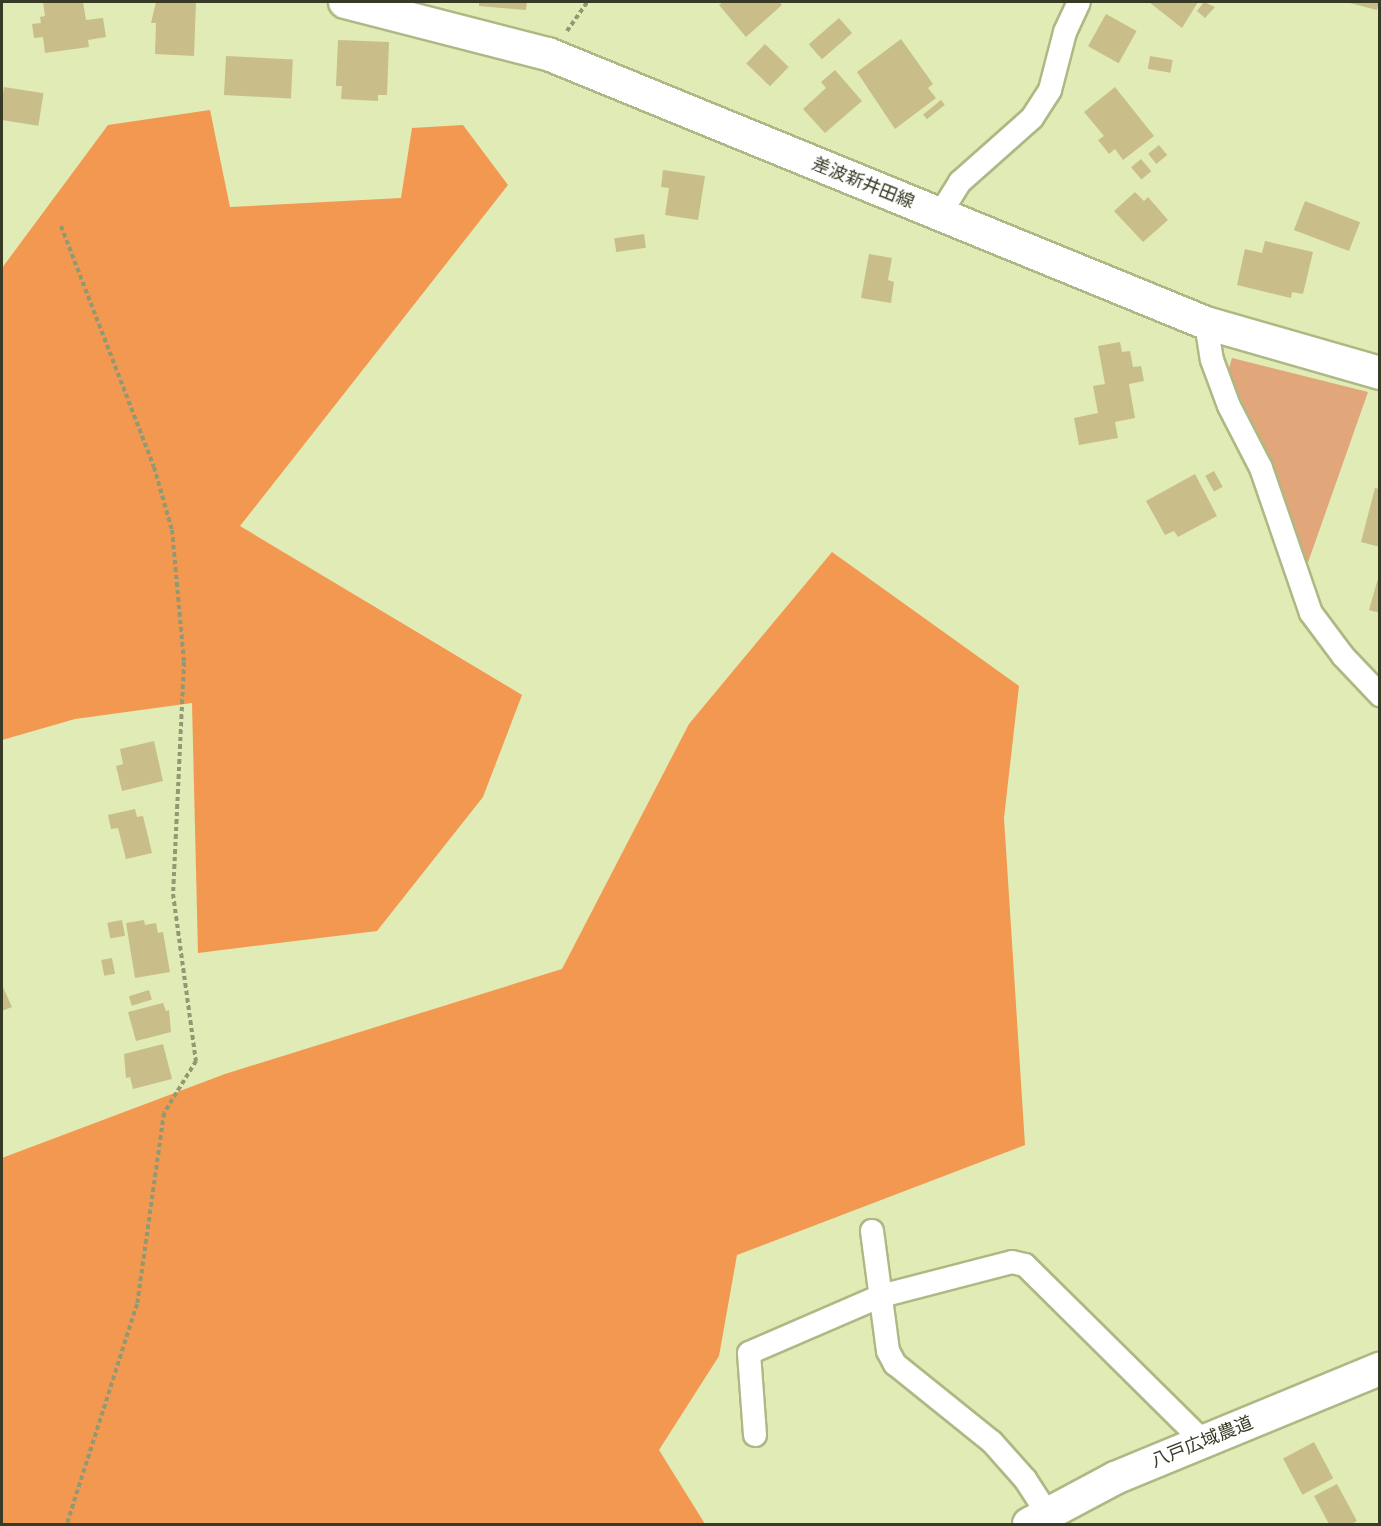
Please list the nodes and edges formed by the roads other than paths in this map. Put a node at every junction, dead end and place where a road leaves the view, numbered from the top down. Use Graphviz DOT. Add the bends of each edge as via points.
graph roads {
  1 [pos="345,2"];
  2 [pos="1079,2"];
  3 [pos="940,214"];
  4 [pos="1206,323"];
  5 [pos="1380,373"];
  6 [pos="1380,695"];
  7 [pos="872,1231"];
  8 [pos="880,1296"];
  9 [pos="1380,1369"];
  10 [pos="755,1435"];
  11 [pos="1203,1441"];
  12 [pos="1038,1519"];
  1 -- 3 [label="main road, 差波新井田線" via="548,54"];
  2 -- 3 [label="street" via="1065,32 1050,90 1032,118 960,182"];
  3 -- 4 [label="main road, 差波新井田線"];
  4 -- 5 [label="main road, 差波新井田線"];
  4 -- 6 [label="street" via="1212,360 1229,405 1261,468 1311,613 1342,656"];
  7 -- 8 [label="street"];
  8 -- 10 [label="street" via="749,1353"];
  8 -- 11 [label="street" via="966,1271 1012,1262 1025,1265"];
  8 -- 12 [label="street" via="888,1351 895,1364 992,1442 1025,1479"];
  9 -- 11 [label="main road, 八戸広域農道"];
  11 -- 12 [label="main road, 八戸広域農道" via="1115,1478"];
}
